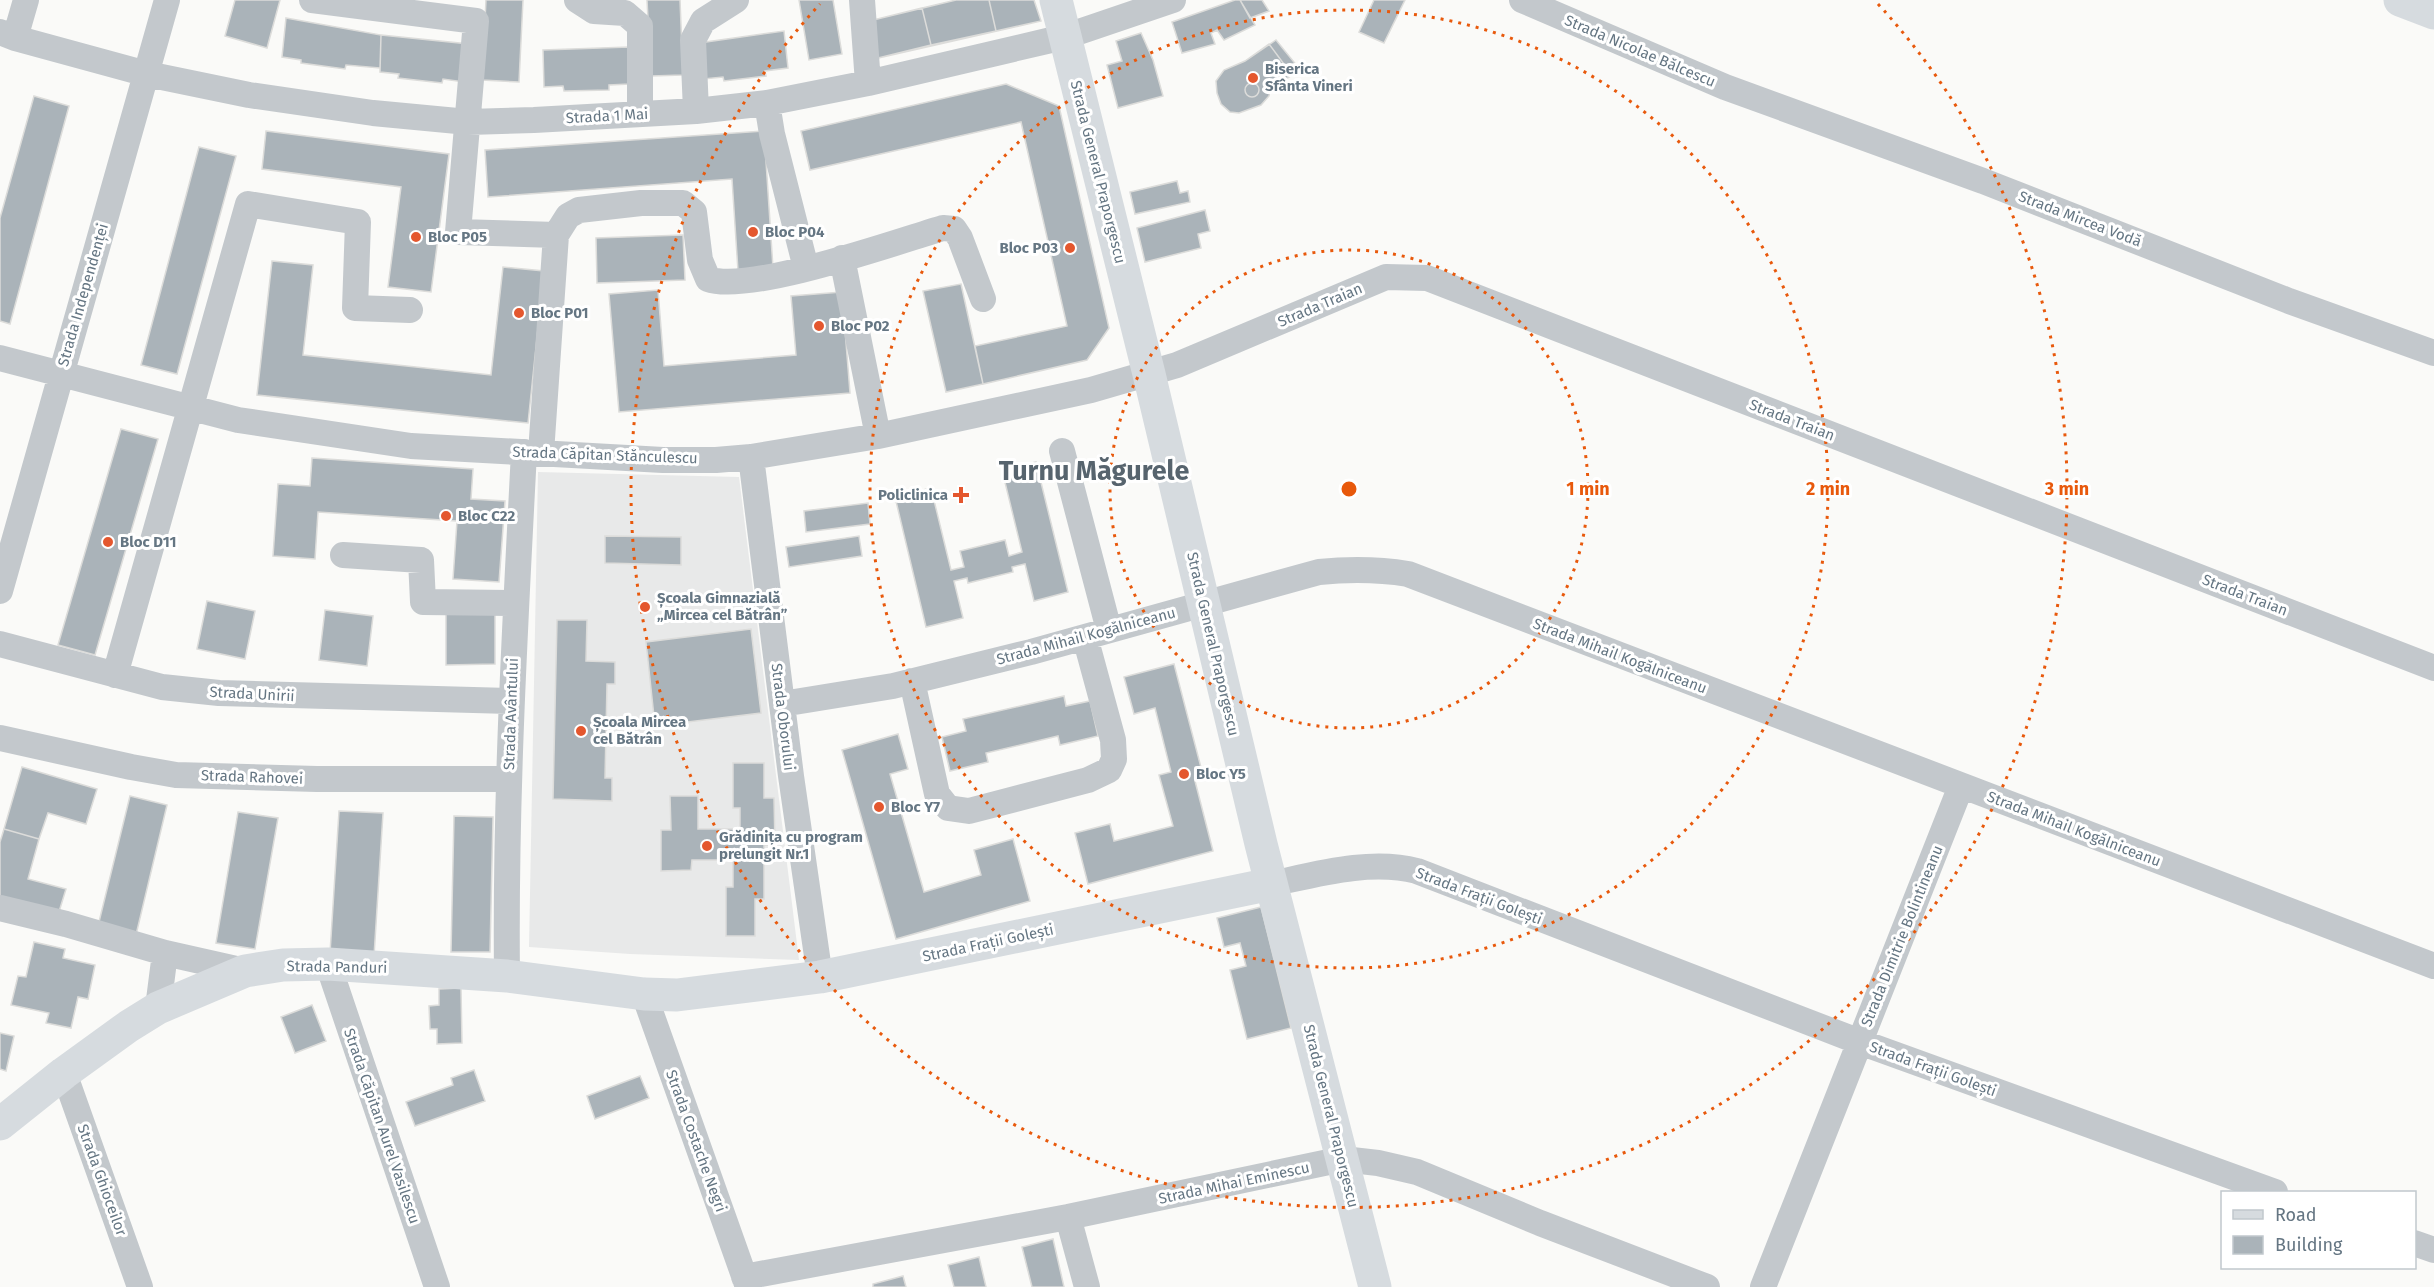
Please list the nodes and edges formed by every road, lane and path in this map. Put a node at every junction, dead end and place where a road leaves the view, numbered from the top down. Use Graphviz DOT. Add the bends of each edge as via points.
graph roads {
  1 [pos="26,0"];
  2 [pos="167,0"];
  3 [pos="312,0"];
  4 [pos="577,0"];
  5 [pos="736,0"];
  6 [pos="862,0"];
  7 [pos="1056,0"];
  8 [pos="1173,0"];
  9 [pos="1522,0"];
  10 [pos="2400,0"];
  11 [pos="2434,13"];
  12 [pos="8,35"];
  13 [pos="1065,37"];
  14 [pos="147,74"];
  15 [pos="868,83"];
  16 [pos="1725,87"];
  17 [pos="767,103"];
  18 [pos="696,111"];
  19 [pos="640,114"];
  20 [pos="468,122"];
  21 [pos="556,235"];
  22 [pos="842,258"];
  23 [pos="806,268"];
  24 [pos="983,299"];
  25 [pos="410,310"];
  26 [pos="2434,353"];
  27 [pos="0,358"];
  28 [pos="60,372"];
  29 [pos="1149,374"];
  30 [pos="192,408"];
  31 [pos="878,436"];
  32 [pos="1062,451"];
  33 [pos="533,453"];
  34 [pos="751,457"];
  35 [pos="343,555"];
  36 [pos="0,591"];
  37 [pos="516,603"];
  38 [pos="1202,604"];
  39 [pos="1097,634"];
  40 [pos="0,645"];
  41 [pos="2434,668"];
  42 [pos="115,675"];
  43 [pos="912,681"];
  44 [pos="510,701"];
  45 [pos="782,704"];
  46 [pos="0,738"];
  47 [pos="508,779"];
  48 [pos="1961,786"];
  49 [pos="1271,884"];
  50 [pos="0,908"];
  51 [pos="165,953"];
  52 [pos="328,964"];
  53 [pos="2434,966"];
  54 [pos="245,971"];
  55 [pos="507,976"];
  56 [pos="820,977"];
  57 [pos="611,989"];
  58 [pos="644,994"];
  59 [pos="158,1008"];
  60 [pos="1860,1042"];
  61 [pos="64,1073"];
  62 [pos="0,1124"];
  63 [pos="1343,1160"];
  64 [pos="2272,1191"];
  65 [pos="1068,1217"];
  66 [pos="2416,1243"];
  67 [pos="2434,1250"];
  68 [pos="746,1282"];
  69 [pos="140,1287"];
  70 [pos="437,1287"];
  71 [pos="1087,1287"];
  72 [pos="1375,1287"];
  73 [pos="1707,1287"];
  74 [pos="1763,1287"];
  1 -- 12 [label="street"];
  2 -- 14 [label="street, Strada Independenței"];
  3 -- 20 [label="street" via="476,21"];
  4 -- 19 [label="street" via="594,11 625,13 640,26"];
  5 -- 18 [label="street" via="704,21 693,40"];
  6 -- 15 [label="street"];
  7 -- 13 [label="main road, Strada General Praporgescu"];
  8 -- 13 [label="street, Strada 1 Mai"];
  9 -- 16 [label="street, Strada Nicolae Bălcescu"];
  10 -- 11 [label="main road"];
  12 -- 14 [label="street, Strada 1 Mai"];
  13 -- 15 [label="street, Strada 1 Mai"];
  13 -- 29 [label="main road, Strada General Praporgescu"];
  14 -- 20 [label="street, Strada 1 Mai" via="249,95"];
  14 -- 28 [label="street, Strada Independenței"];
  15 -- 17 [label="street, Strada 1 Mai"];
  16 -- 26 [label="street, Strada Mircea Vodă"];
  17 -- 18 [label="street, Strada 1 Mai"];
  17 -- 23 [label="street"];
  18 -- 19 [label="street, Strada 1 Mai"];
  19 -- 20 [label="street, Strada 1 Mai"];
  20 -- 21 [label="street" via="458,232"];
  21 -- 23 [label="street" via="568,216 579,210 683,203 694,212 700,260 708,279 719,283 757,280"];
  21 -- 33 [label="street, Strada Avântului"];
  22 -- 23 [label="street"];
  22 -- 24 [label="street" via="943,228 954,229"];
  22 -- 31 [label="street"];
  25 -- 30 [label="street" via="355,308 358,222 248,204"];
  27 -- 28 [label="street, Strada Căpitan Stănculescu"];
  28 -- 30 [label="street, Strada Căpitan Stănculescu"];
  28 -- 36 [label="street, Strada Independenței"];
  29 -- 31 [label="street, Strada Căpitan Stănculescu"];
  29 -- 38 [label="main road, Strada General Praporgescu"];
  29 -- 41 [label="street, Strada Traian" via="1386,277 1427,278"];
  30 -- 33 [label="street, Strada Căpitan Stănculescu" via="237,420 411,446"];
  30 -- 42 [label="street"];
  31 -- 34 [label="street, Strada Căpitan Stănculescu"];
  32 -- 39 [label="street"];
  33 -- 34 [label="street, Strada Căpitan Stănculescu" via="663,460"];
  33 -- 37 [label="street, Strada Avântului"];
  34 -- 45 [label="street, Strada Oborului"];
  35 -- 37 [label="street" via="421,560 423,602"];
  37 -- 44 [label="street, Strada Avântului"];
  38 -- 39 [label="street, Strada Mihail Kogălniceanu"];
  38 -- 48 [label="street, Strada Mihail Kogălniceanu" via="1319,572 1352,568 1408,574"];
  38 -- 49 [label="main road, Strada General Praporgescu"];
  39 -- 43 [label="street, Strada Mihail Kogălniceanu"];
  39 -- 43 [label="street" via="1113,740 1114,759 1109,770 1088,780 969,811 948,808 937,794"];
  40 -- 42 [label="street, Strada Unirii"];
  42 -- 44 [label="street, Strada Unirii" via="162,687 219,693"];
  43 -- 45 [label="street, Strada Mihail Kogălniceanu"];
  44 -- 47 [label="street, Strada Avântului"];
  45 -- 56 [label="street, Strada Oborului"];
  46 -- 47 [label="street, Strada Rahovei" via="176,774"];
  47 -- 55 [label="street, Strada Avântului"];
  48 -- 53 [label="street, Strada Mihail Kogălniceanu"];
  48 -- 60 [label="street, Strada Dimitrie Bolintineanu"];
  49 -- 56 [label="main road, Strada Frații Golești"];
  49 -- 60 [label="street, Strada Frații Golești" via="1381,866 1418,871"];
  49 -- 63 [label="main road, Strada General Praporgescu"];
  50 -- 51 [label="street"];
  51 -- 54 [label="street"];
  51 -- 59 [label="street"];
  52 -- 54 [label="main road, Strada Panduri"];
  52 -- 55 [label="main road, Strada Panduri"];
  52 -- 70 [label="street, Strada Căpitan Aurel Vasilescu"];
  54 -- 59 [label="main road, Strada Panduri"];
  55 -- 57 [label="main road, Strada Panduri"];
  56 -- 58 [label="main road, Strada Frații Golești" via="706,992"];
  57 -- 58 [label="main road, Strada Frații Golești"];
  58 -- 68 [label="street, Strada Costache Negri"];
  59 -- 61 [label="main road, Strada Panduri"];
  60 -- 64 [label="street, Strada Frații Golești"];
  60 -- 74 [label="street, Strada Dimitrie Bolintineanu"];
  61 -- 62 [label="main road, Strada Panduri"];
  61 -- 69 [label="street, Strada Ghioceilor"];
  63 -- 65 [label="street, Strada Mihai Eminescu"];
  63 -- 72 [label="main road, Strada General Praporgescu"];
  63 -- 73 [label="street, Strada Mihai Eminescu" via="1418,1172"];
  65 -- 68 [label="street, Strada Mihai Eminescu"];
  65 -- 71 [label="street"];
  66 -- 67 [label="street"];
}
